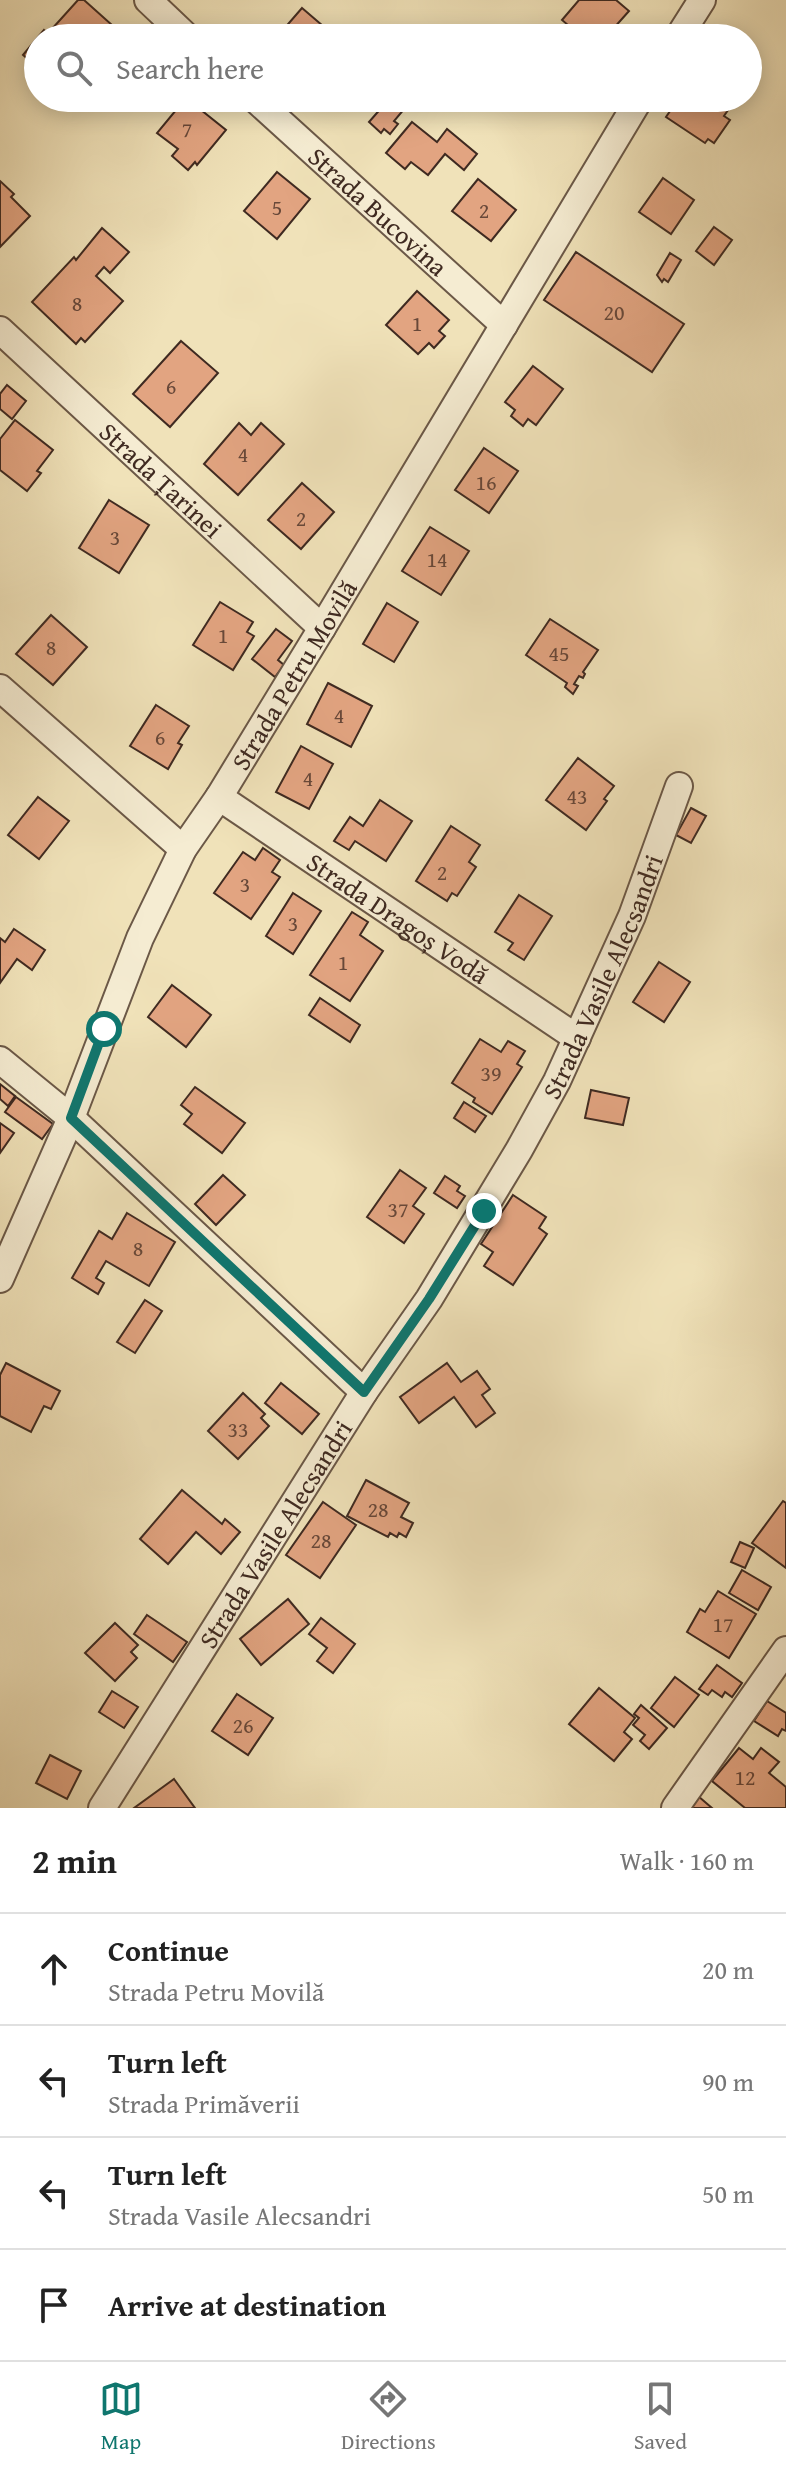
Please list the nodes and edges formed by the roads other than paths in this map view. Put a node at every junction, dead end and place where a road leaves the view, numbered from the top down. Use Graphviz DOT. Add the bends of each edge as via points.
graph roads {
  1 [pos="148,0"];
  2 [pos="692,4"];
  3 [pos="173,24"];
  4 [pos="684,24"];
  5 [pos="269,112"];
  6 [pos="632,112"];
  7 [pos="504,325"];
  8 [pos="0,330"];
  9 [pos="322,628"];
  10 [pos="0,688"];
  11 [pos="679,786"];
  12 [pos="219,797"];
  13 [pos="183,849"];
  14 [pos="577,1038"];
  15 [pos="0,1060"];
  16 [pos="71,1118"];
  17 [pos="0,1279"];
  18 [pos="364,1392"];
  19 [pos="786,1650"];
  20 [pos="102,1808"];
  21 [pos="675,1808"];
  1 -- 3 [label="street"];
  2 -- 4 [label="street"];
  5 -- 7 [label="street, Strada Bucovina"];
  6 -- 7 [label="street, Strada Petru Movilă"];
  7 -- 9 [label="street, Strada Petru Movilă"];
  8 -- 9 [label="street, Strada Țarinei"];
  9 -- 12 [label="street, Strada Petru Movilă"];
  10 -- 13 [label="street"];
  11 -- 14 [label="street, Strada Vasile Alecsandri" via="632,916"];
  12 -- 13 [label="street, Strada Petru Movilă"];
  12 -- 14 [label="street, Strada Dragoș Vodă"];
  13 -- 16 [label="street, Strada Petru Movilă" via="140,938"];
  14 -- 18 [label="street, Strada Vasile Alecsandri" via="484,1211"];
  15 -- 16 [label="street"];
  16 -- 17 [label="street, Strada Petru Movilă"];
  16 -- 18 [label="street"];
  18 -- 20 [label="street, Strada Vasile Alecsandri"];
  19 -- 21 [label="street"];
}
